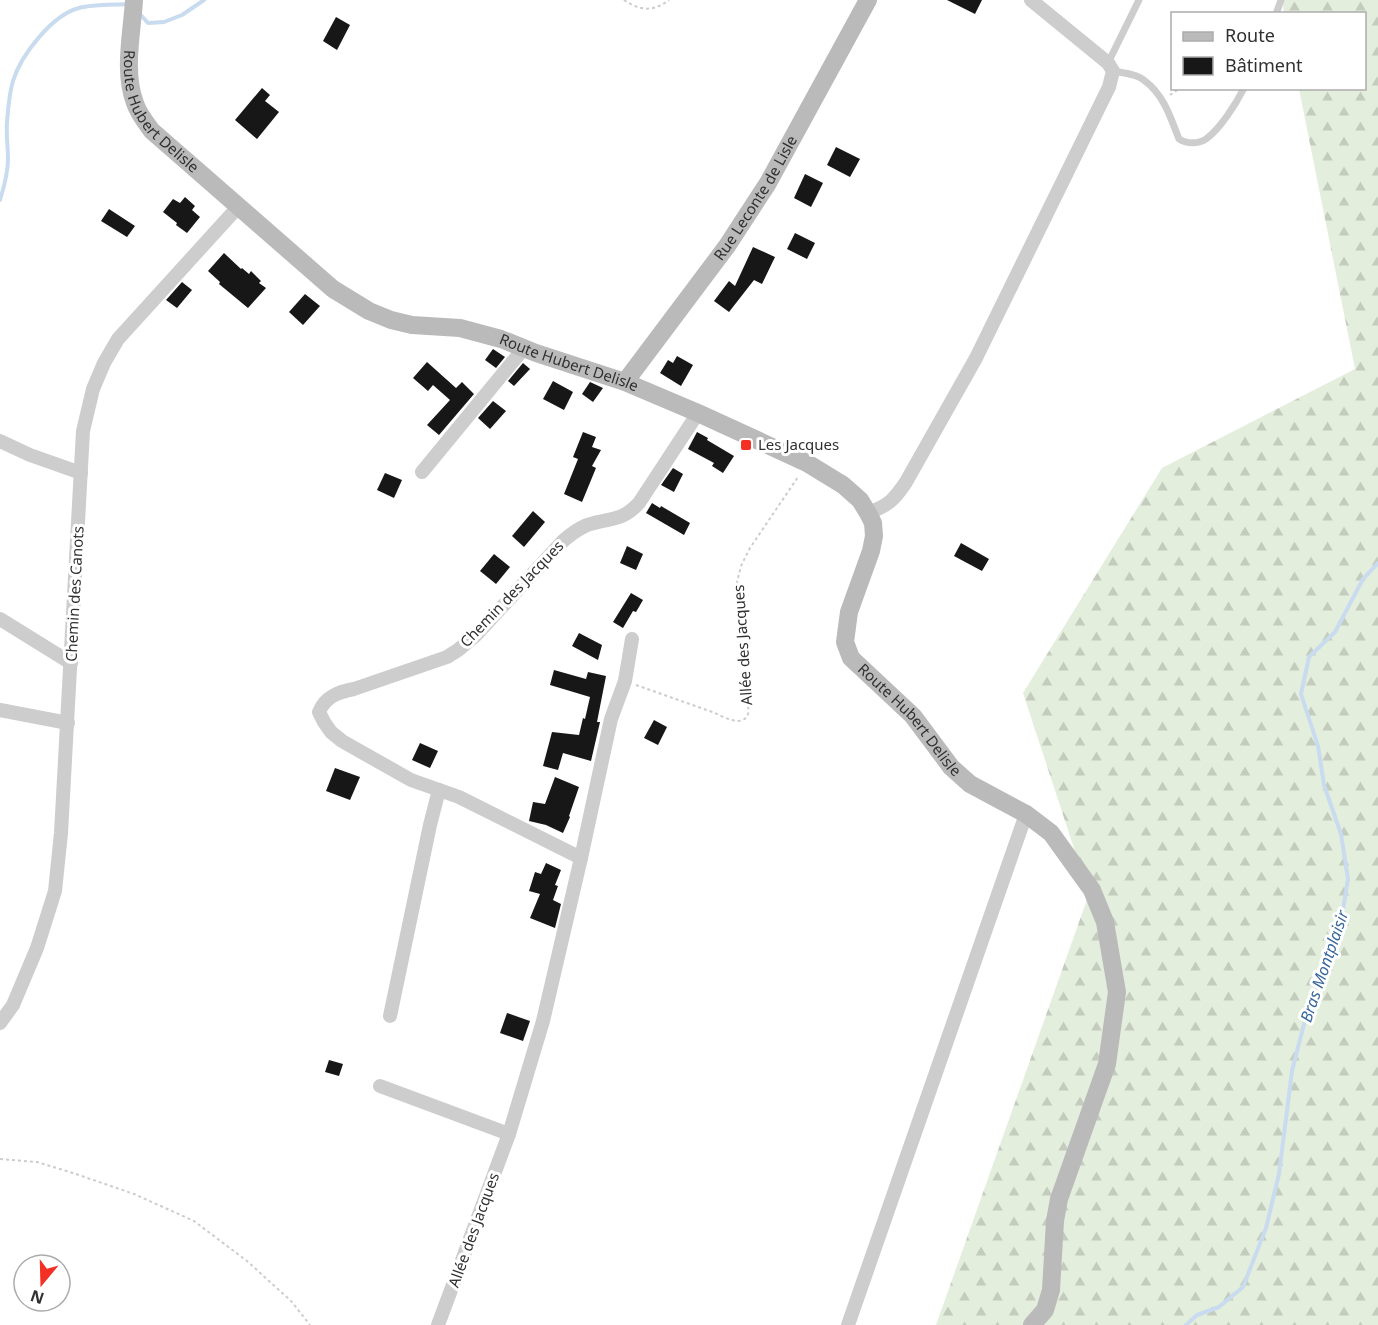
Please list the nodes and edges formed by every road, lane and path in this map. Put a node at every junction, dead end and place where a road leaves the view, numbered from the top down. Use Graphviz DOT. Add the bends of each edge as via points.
graph roads {
  1 [pos="134,0"];
  2 [pos="624,0"];
  3 [pos="669,0"];
  4 [pos="868,0"];
  5 [pos="1031,0"];
  6 [pos="1139,0"];
  7 [pos="1111,67"];
  8 [pos="1243,90"];
  9 [pos="238,207"];
  10 [pos="525,348"];
  11 [pos="625,382"];
  12 [pos="699,413"];
  13 [pos="0,441"];
  14 [pos="807,463"];
  15 [pos="422,472"];
  16 [pos="81,473"];
  17 [pos="868,513"];
  18 [pos="2,620"];
  19 [pos="0,636"];
  20 [pos="632,639"];
  21 [pos="71,663"];
  22 [pos="625,681"];
  23 [pos="0,710"];
  24 [pos="68,723"];
  25 [pos="439,790"];
  26 [pos="1026,814"];
  27 [pos="581,858"];
  28 [pos="390,1016"];
  29 [pos="0,1023"];
  30 [pos="380,1086"];
  31 [pos="509,1134"];
  32 [pos="0,1159"];
  33 [pos="310,1325"];
  34 [pos="438,1325"];
  35 [pos="848,1325"];
  36 [pos="1032,1325"];
  1 -- 9 [label="main road, Route Hubert Delisle" via="129,81 135,105 152,131"];
  2 -- 3 [label="path" via="642,9 662,6"];
  4 -- 11 [label="main road, Rue Leconte de Lisle" via="768,183 727,246"];
  5 -- 7 [label="street"];
  6 -- 7 [label="lane"];
  7 -- 8 [label="lane" via="1145,81 1163,100 1184,143 1204,140"];
  7 -- 17 [label="street" via="1105,97 976,358 896,497 883,508"];
  9 -- 10 [label="main road, Route Hubert Delisle" via="333,289 369,312 412,325 460,328"];
  9 -- 16 [label="street, Chemin des Canots" via="118,339 93,389 83,431"];
  10 -- 11 [label="main road, Route Hubert Delisle"];
  10 -- 15 [label="street"];
  11 -- 12 [label="main road, Route Hubert Delisle"];
  12 -- 14 [label="main road, Route Hubert Delisle"];
  12 -- 25 [label="street, Chemin des Jacques" via="630,513 575,531 466,644 447,657 340,692 322,705 319,712 324,722 342,741 411,780"];
  13 -- 16 [label="street"];
  14 -- 17 [label="main road, Route Hubert Delisle" via="843,485"];
  14 -- 22 [label="path, Allée des Jacques" via="750,548 737,582 748,704 745,718 727,719"];
  16 -- 21 [label="street, Chemin des Canots"];
  17 -- 26 [label="main road, Route Hubert Delisle" via="874,536 849,612 845,642 851,658 913,716 951,767 969,784"];
  18 -- 19 [label="street"];
  18 -- 21 [label="street"];
  20 -- 22 [label="street, Allée des Jacques"];
  21 -- 24 [label="street, Chemin des Canots"];
  22 -- 27 [label="street, Allée des Jacques" via="611,719"];
  23 -- 24 [label="street"];
  24 -- 29 [label="street, Chemin des Canots" via="55,891 33,957 13,1005"];
  25 -- 27 [label="street"];
  25 -- 28 [label="street"];
  26 -- 35 [label="street"];
  26 -- 36 [label="main road, Route Hubert Delisle" via="1051,833 1092,890 1105,922 1117,992 1107,1064 1059,1199 1051,1290 1045,1310"];
  27 -- 31 [label="street, Allée des Jacques" via="543,1021"];
  30 -- 31 [label="street"];
  31 -- 34 [label="street, Allée des Jacques"];
  32 -- 33 [label="path" via="37,1162 73,1173 194,1221 248,1261 291,1301"];
}
